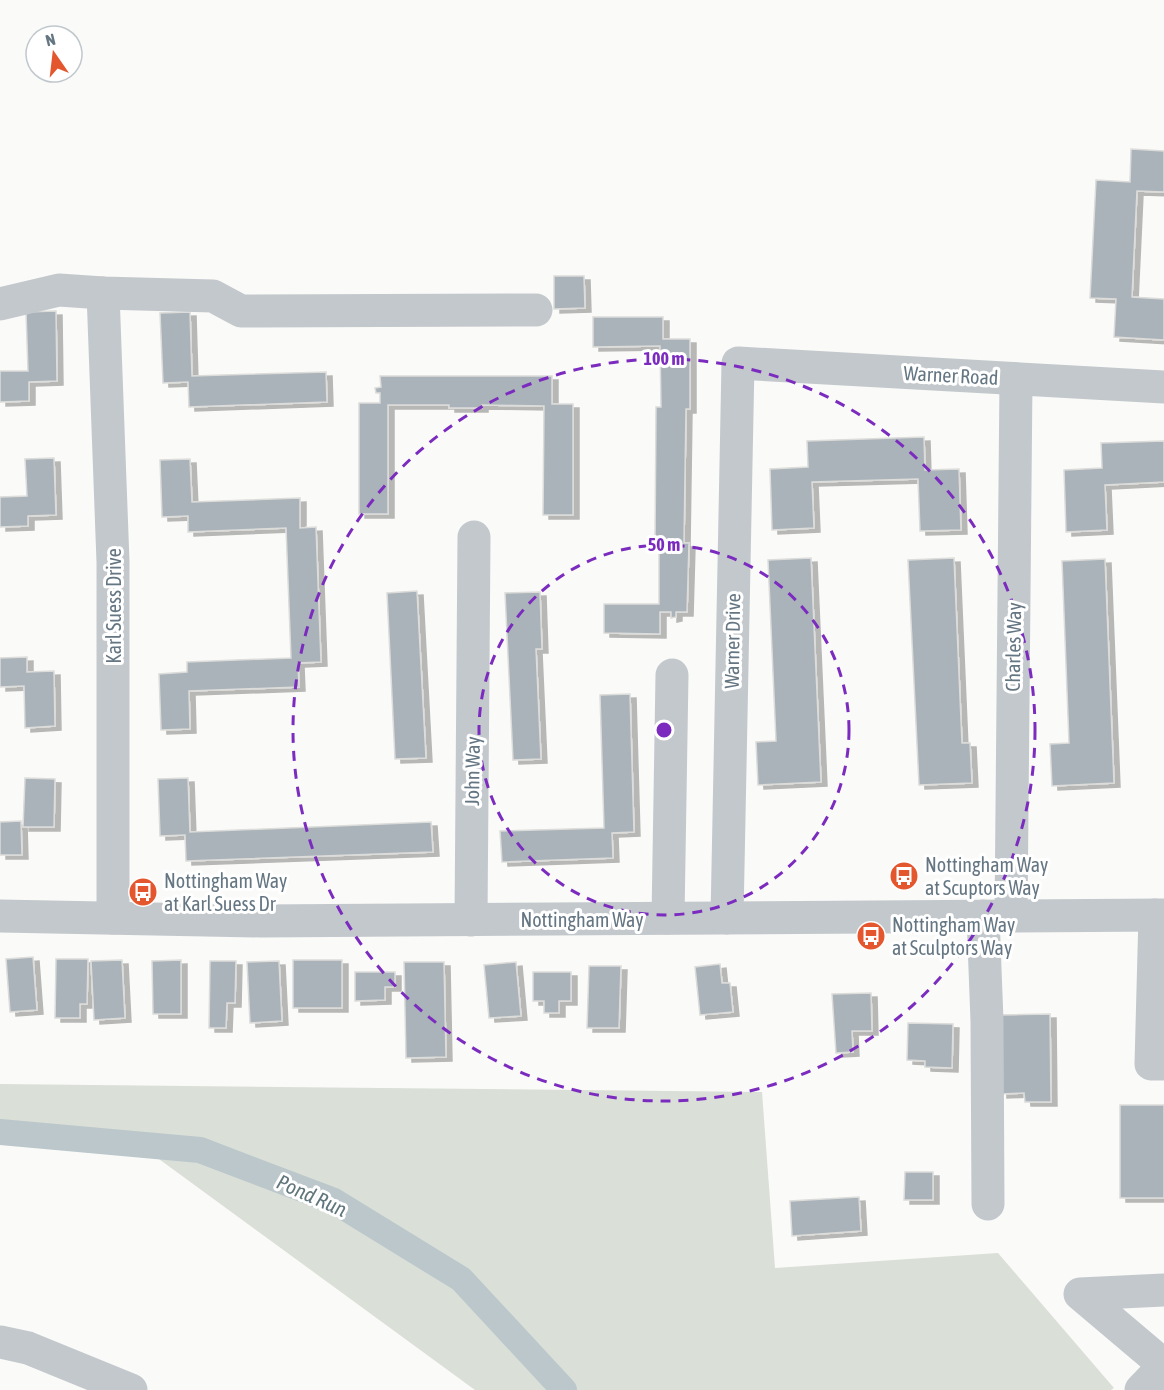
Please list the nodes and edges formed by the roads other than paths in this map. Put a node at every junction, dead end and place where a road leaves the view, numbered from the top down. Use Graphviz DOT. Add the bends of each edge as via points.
graph roads {
  1 [pos="104,293"];
  2 [pos="0,304"];
  3 [pos="536,310"];
  4 [pos="738,363"];
  5 [pos="1016,379"];
  6 [pos="1164,387"];
  7 [pos="474,537"];
  8 [pos="672,675"];
  9 [pos="1159,915"];
  10 [pos="0,916"];
  11 [pos="997,916"];
  12 [pos="113,918"];
  13 [pos="668,918"];
  14 [pos="727,918"];
  15 [pos="471,920"];
  16 [pos="1158,990"];
  17 [pos="1164,1064"];
  18 [pos="988,1204"];
  19 [pos="1164,1290"];
  20 [pos="0,1342"];
  21 [pos="1164,1365"];
  22 [pos="88,1381"];
  23 [pos="131,1390"];
  24 [pos="1141,1390"];
  1 -- 2 [label="street" via="59,290"];
  1 -- 3 [label="street" via="213,296 241,311"];
  1 -- 12 [label="street, Karl Suess Drive" via="113,562"];
  4 -- 5 [label="street, Warner Road"];
  4 -- 14 [label="street, Warner Drive"];
  5 -- 6 [label="street, Warner Road"];
  5 -- 11 [label="street, Charles Way"];
  7 -- 15 [label="street, John Way"];
  8 -- 13 [label="street"];
  9 -- 11 [label="street, Nottingham Way"];
  9 -- 16 [label="street"];
  10 -- 12 [label="street, Nottingham Way"];
  11 -- 14 [label="street, Nottingham Way"];
  11 -- 18 [label="street, Charles Way" via="987,1021"];
  12 -- 15 [label="street, Nottingham Way"];
  13 -- 14 [label="street, Nottingham Way"];
  13 -- 15 [label="street, Nottingham Way"];
  16 -- 17 [label="street" via="1151,1064"];
  19 -- 21 [label="street" via="1080,1294"];
  20 -- 22 [label="street" via="28,1348"];
  21 -- 24 [label="street"];
  22 -- 23 [label="street"];
}
